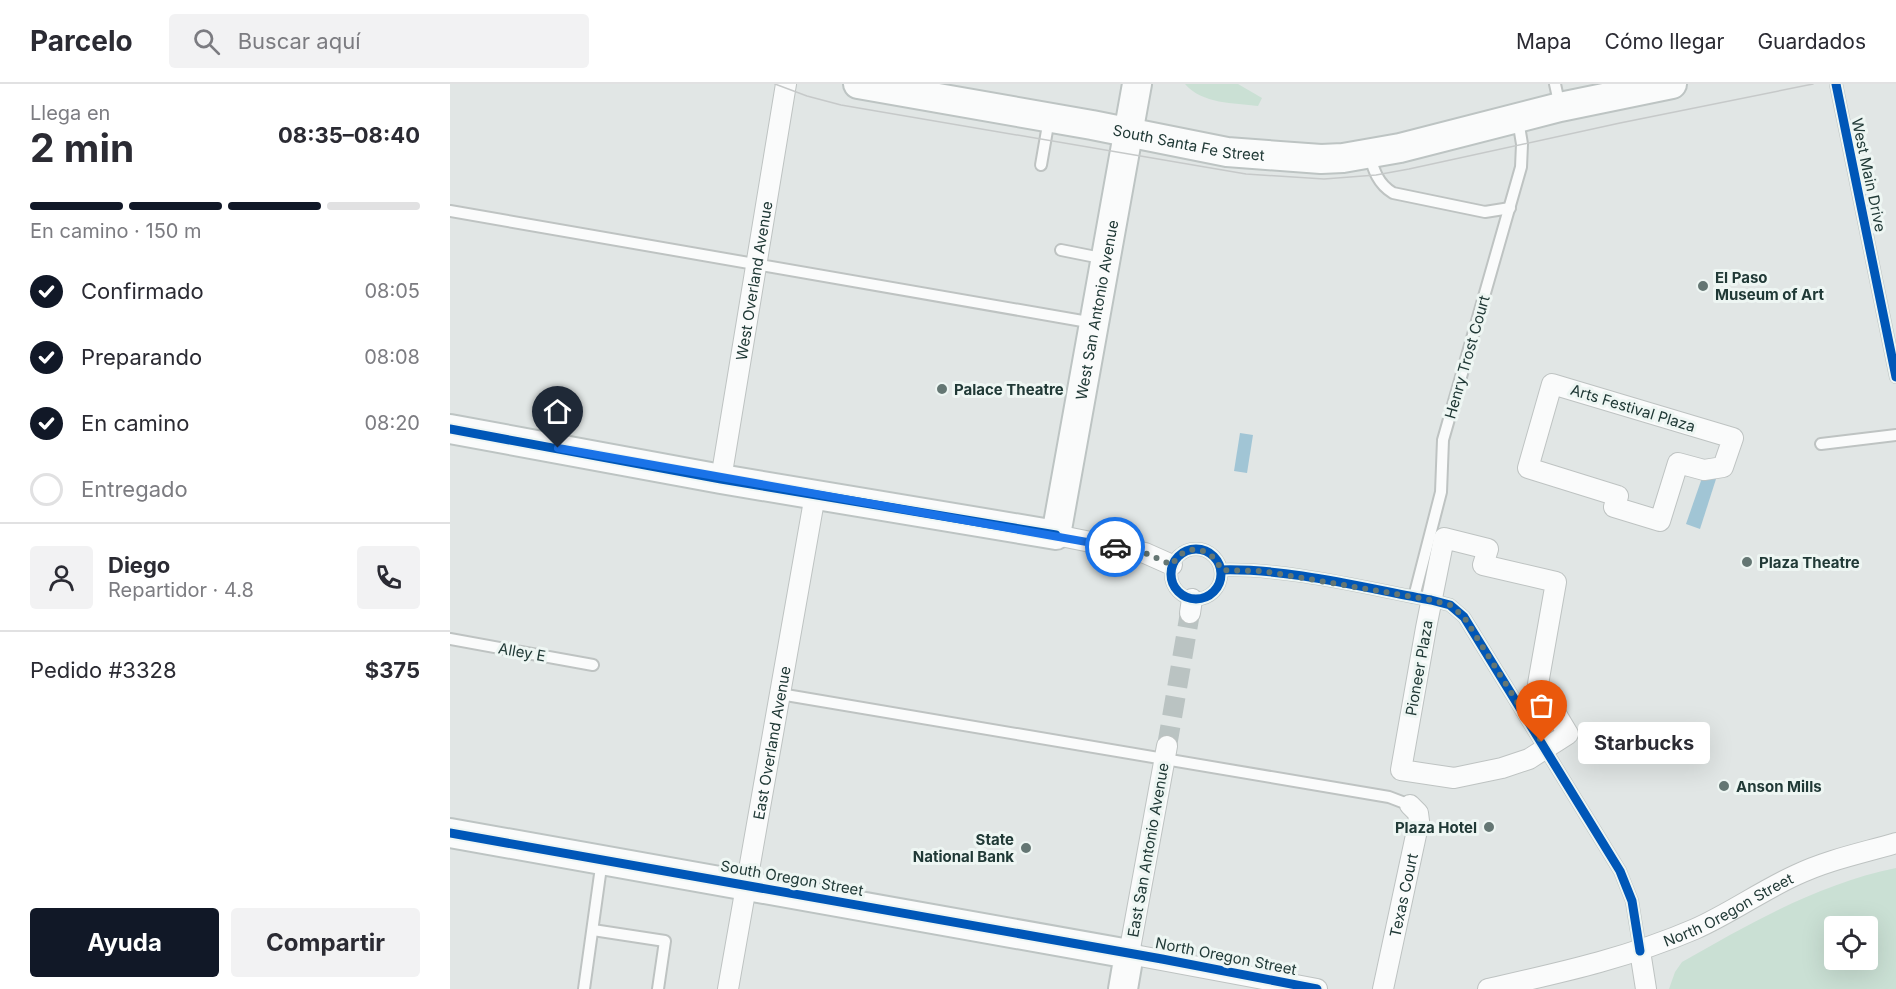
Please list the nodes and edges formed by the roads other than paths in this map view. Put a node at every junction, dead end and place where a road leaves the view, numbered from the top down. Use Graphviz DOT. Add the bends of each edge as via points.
graph roads {
  1 [pos="786,84"];
  2 [pos="858,84"];
  3 [pos="1137,84"];
  4 [pos="1672,84"];
  5 [pos="1836,84"];
  6 [pos="1557,96"];
  7 [pos="1049,118"];
  8 [pos="1518,118"];
  9 [pos="1129,134"];
  10 [pos="1369,154"];
  11 [pos="1041,165"];
  12 [pos="1510,207"];
  13 [pos="450,211"];
  14 [pos="1061,250"];
  15 [pos="1106,259"];
  16 [pos="756,266"];
  17 [pos="1095,323"];
  18 [pos="1896,377"];
  19 [pos="450,429"];
  20 [pos="1896,435"];
  21 [pos="1733,438"];
  22 [pos="1821,444"];
  23 [pos="721,479"];
  24 [pos="815,495"];
  25 [pos="1056,536"];
  26 [pos="1172,565"];
  27 [pos="1221,570"];
  28 [pos="1423,598"];
  29 [pos="450,639"];
  30 [pos="593,665"];
  31 [pos="780,694"];
  32 [pos="1546,749"];
  33 [pos="1165,753"];
  34 [pos="1410,805"];
  35 [pos="450,833"];
  36 [pos="1896,843"];
  37 [pos="602,860"];
  38 [pos="746,885"];
  39 [pos="592,930"];
  40 [pos="1640,951"];
  41 [pos="1129,954"];
  42 [pos="1252,983"];
  43 [pos="584,989"];
  44 [pos="658,989"];
  45 [pos="728,989"];
  46 [pos="1123,989"];
  47 [pos="1317,989"];
  48 [pos="1383,989"];
  49 [pos="1488,989"];
  50 [pos="1646,989"];
  1 -- 16 [label="street, West Overland Avenue"];
  2 -- 7 [label="street, South Santa Fe Street"];
  3 -- 9 [label="street, West San Antonio Avenue"];
  4 -- 6 [label="street, South Santa Fe Street"];
  5 -- 18 [label="lane, West Main Drive"];
  6 -- 8 [label="street, South Santa Fe Street"];
  7 -- 9 [label="street, South Santa Fe Street"];
  7 -- 11 [label="lane"];
  8 -- 10 [label="street, South Santa Fe Street"];
  8 -- 12 [label="lane, Henry Trost Court" via="1521,167"];
  9 -- 10 [label="street, South Santa Fe Street" via="1263,156 1343,158"];
  9 -- 15 [label="street, West San Antonio Avenue"];
  10 -- 12 [label="lane" via="1383,187 1393,193 1485,212"];
  12 -- 28 [label="lane, Henry Trost Court" via="1443,440 1441,492"];
  13 -- 16 [label="lane"];
  14 -- 15 [label="lane"];
  15 -- 17 [label="street, West San Antonio Avenue"];
  16 -- 17 [label="lane"];
  16 -- 23 [label="street, West Overland Avenue"];
  17 -- 25 [label="street, West San Antonio Avenue"];
  19 -- 23 [label="street"];
  20 -- 22 [label="lane"];
  21 -- 21 [label="street, Arts Festival Plaza" via="1723,467 1704,470 1678,463 1660,521 1614,507 1618,496 1527,468 1552,384"];
  23 -- 24 [label="street"];
  24 -- 25 [label="street"];
  24 -- 31 [label="street, East Overland Avenue"];
  25 -- 26 [label="street" via="1145,553"];
  26 -- 27 [label="lane" via="1182,552 1198,549 1212,555"];
  26 -- 27 [label="lane" via="1174,588 1191,606 1215,591"];
  27 -- 28 [label="lane" via="1262,571"];
  28 -- 32 [label="lane" via="1450,605 1464,617"];
  28 -- 32 [label="street, Pioneer Plaza" via="1401,770 1454,778 1502,768"];
  28 -- 32 [label="street, Pioneer Plaza" via="1444,538 1488,549 1483,566 1556,582 1538,684 1568,734"];
  29 -- 30 [label="lane, Alley E"];
  31 -- 33 [label="lane"];
  31 -- 38 [label="street, East Overland Avenue"];
  32 -- 40 [label="lane" via="1620,872 1632,901"];
  33 -- 34 [label="lane" via="1389,797"];
  33 -- 41 [label="street, East San Antonio Avenue"];
  34 -- 48 [label="street, Texas Court" via="1418,813 1419,821"];
  35 -- 37 [label="street, South Oregon Street"];
  36 -- 40 [label="street, North Oregon Street" via="1797,874 1697,928"];
  37 -- 38 [label="street, South Oregon Street"];
  37 -- 39 [label="lane"];
  38 -- 41 [label="street, South Oregon Street"];
  38 -- 45 [label="street, East Overland Avenue"];
  39 -- 43 [label="lane"];
  39 -- 44 [label="lane" via="665,941"];
  40 -- 49 [label="street, North Oregon Street"];
  40 -- 50 [label="street"];
  41 -- 42 [label="street, North Oregon Street"];
  41 -- 46 [label="street, East San Antonio Avenue"];
  42 -- 47 [label="street, North Oregon Street"];
}
